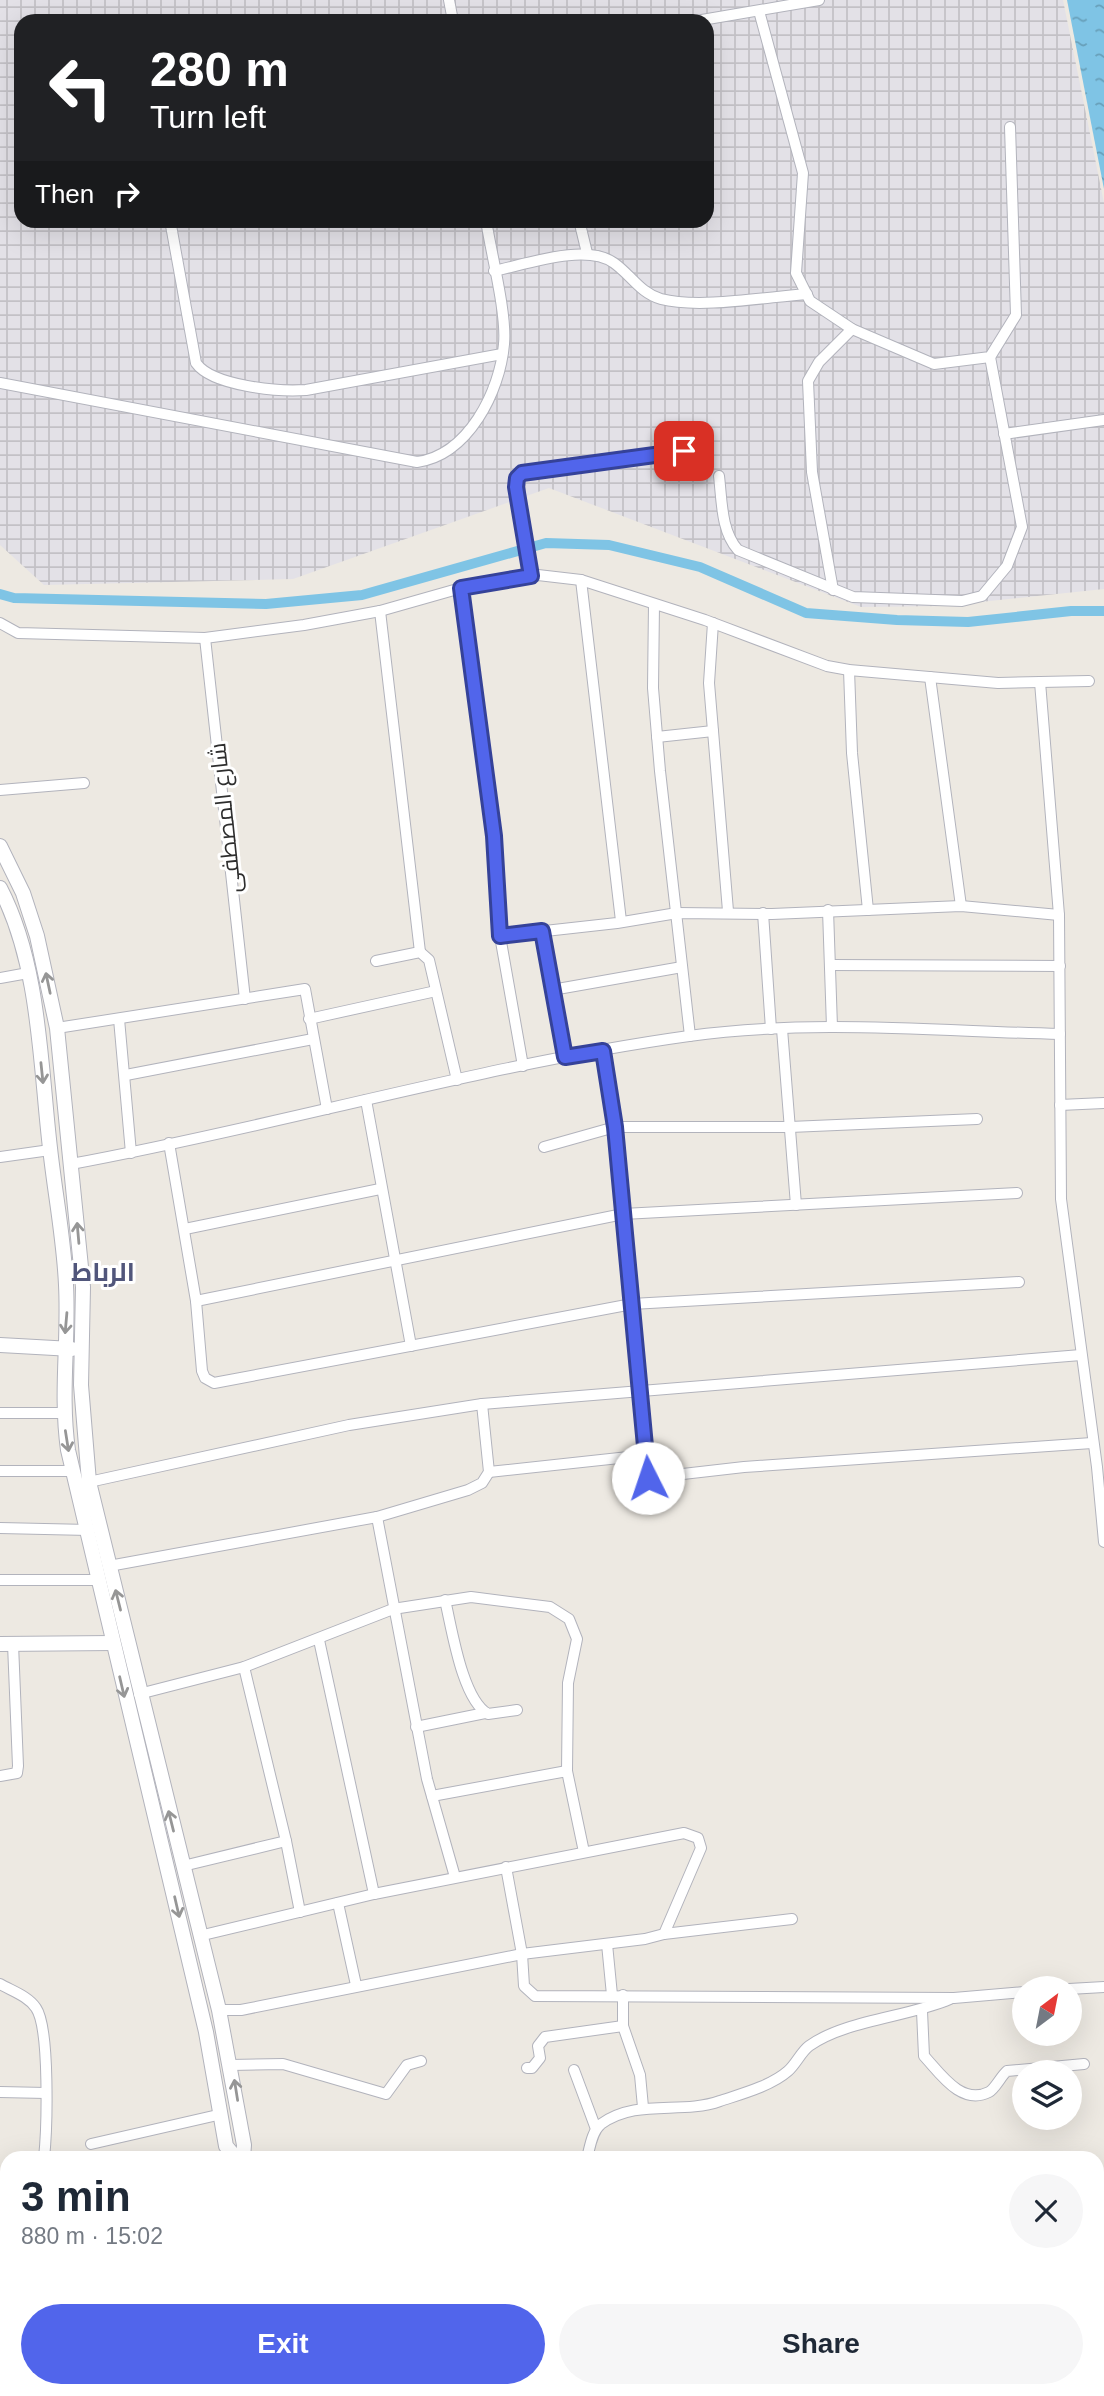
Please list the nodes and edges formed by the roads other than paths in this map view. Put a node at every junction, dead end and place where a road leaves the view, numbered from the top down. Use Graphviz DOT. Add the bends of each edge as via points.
graph roads {
  1 [pos="819,0"];
  2 [pos="759,12"];
  3 [pos="714,18"];
  4 [pos="1010,127"];
  5 [pos="171,228"];
  6 [pos="486,228"];
  7 [pos="581,228"];
  8 [pos="587,253"];
  9 [pos="494,271"];
  10 [pos="807,294"];
  11 [pos="852,329"];
  12 [pos="502,354"];
  13 [pos="990,357"];
  14 [pos="0,383"];
  15 [pos="1104,420"];
  16 [pos="1004,434"];
  17 [pos="684,451"];
  18 [pos="719,476"];
  19 [pos="530,573"];
  20 [pos="581,580"];
  21 [pos="461,588"];
  22 [pos="833,590"];
  23 [pos="654,604"];
  24 [pos="380,611"];
  25 [pos="0,623"];
  26 [pos="713,623"];
  27 [pos="205,638"];
  28 [pos="849,670"];
  29 [pos="930,677"];
  30 [pos="1089,681"];
  31 [pos="1040,682"];
  32 [pos="713,731"];
  33 [pos="657,737"];
  34 [pos="84,783"];
  35 [pos="0,790"];
  36 [pos="2,852"];
  37 [pos="0,888"];
  38 [pos="961,906"];
  39 [pos="828,910"];
  40 [pos="868,910"];
  41 [pos="728,911"];
  42 [pos="6,913"];
  43 [pos="677,913"];
  44 [pos="763,914"];
  45 [pos="1059,915"];
  46 [pos="621,921"];
  47 [pos="542,931"];
  48 [pos="500,936"];
  49 [pos="420,952"];
  50 [pos="376,961"];
  51 [pos="830,965"];
  52 [pos="1060,966"];
  53 [pos="682,967"];
  54 [pos="28,973"];
  55 [pos="0,978"];
  56 [pos="552,990"];
  57 [pos="436,991"];
  58 [pos="245,999"];
  59 [pos="119,1019"];
  60 [pos="309,1019"];
  61 [pos="832,1027"];
  62 [pos="57,1028"];
  63 [pos="777,1029"];
  64 [pos="1060,1034"];
  65 [pos="690,1036"];
  66 [pos="313,1040"];
  67 [pos="603,1051"];
  68 [pos="565,1057"];
  69 [pos="523,1066"];
  70 [pos="127,1075"];
  71 [pos="457,1080"];
  72 [pos="366,1100"];
  73 [pos="1104,1103"];
  74 [pos="1060,1105"];
  75 [pos="327,1109"];
  76 [pos="977,1119"];
  77 [pos="615,1127"];
  78 [pos="790,1127"];
  79 [pos="169,1143"];
  80 [pos="544,1147"];
  81 [pos="50,1150"];
  82 [pos="131,1153"];
  83 [pos="0,1157"];
  84 [pos="71,1164"];
  85 [pos="52,1166"];
  86 [pos="380,1189"];
  87 [pos="1017,1193"];
  88 [pos="796,1205"];
  89 [pos="624,1214"];
  90 [pos="185,1229"];
  91 [pos="394,1259"];
  92 [pos="1019,1282"];
  93 [pos="196,1301"];
  94 [pos="632,1304"];
  95 [pos="0,1345"];
  96 [pos="411,1346"];
  97 [pos="63,1348"];
  98 [pos="82,1350"];
  99 [pos="1081,1355"];
  100 [pos="640,1389"];
  101 [pos="482,1404"];
  102 [pos="0,1413"];
  103 [pos="64,1413"];
  104 [pos="1092,1443"];
  105 [pos="647,1455"];
  106 [pos="1101,1467"];
  107 [pos="0,1471"];
  108 [pos="73,1471"];
  109 [pos="489,1472"];
  110 [pos="89,1482"];
  111 [pos="377,1517"];
  112 [pos="0,1528"];
  113 [pos="89,1530"];
  114 [pos="1104,1542"];
  115 [pos="109,1566"];
  116 [pos="0,1580"];
  117 [pos="100,1580"];
  118 [pos="445,1600"];
  119 [pos="393,1609"];
  120 [pos="319,1640"];
  121 [pos="113,1643"];
  122 [pos="6,1644"];
  123 [pos="244,1667"];
  124 [pos="139,1694"];
  125 [pos="517,1710"];
  126 [pos="485,1713"];
  127 [pos="416,1727"];
  128 [pos="567,1771"];
  129 [pos="0,1776"];
  130 [pos="155,1785"];
  131 [pos="432,1796"];
  132 [pos="286,1841"];
  133 [pos="584,1852"];
  134 [pos="183,1866"];
  135 [pos="506,1867"];
  136 [pos="455,1877"];
  137 [pos="374,1894"];
  138 [pos="338,1903"];
  139 [pos="300,1912"];
  140 [pos="792,1919"];
  141 [pos="664,1934"];
  142 [pos="199,1936"];
  143 [pos="607,1944"];
  144 [pos="522,1954"];
  145 [pos="0,1984"];
  146 [pos="356,1985"];
  147 [pos="1104,1987"];
  148 [pos="1082,1988"];
  149 [pos="1012,1994"];
  150 [pos="617,1995"];
  151 [pos="954,1998"];
  152 [pos="219,2010"];
  153 [pos="922,2011"];
  154 [pos="624,2026"];
  155 [pos="421,2061"];
  156 [pos="1084,2064"];
  157 [pos="231,2065"];
  158 [pos="527,2068"];
  159 [pos="575,2070"];
  160 [pos="0,2092"];
  161 [pos="46,2093"];
  162 [pos="643,2106"];
  163 [pos="222,2114"];
  164 [pos="596,2129"];
  165 [pos="91,2144"];
  166 [pos="44,2151"];
  167 [pos="230,2151"];
  168 [pos="244,2151"];
  169 [pos="589,2151"];
  1 -- 2 [label="street"];
  2 -- 3 [label="street"];
  2 -- 10 [label="street" via="803,173 796,273"];
  4 -- 13 [label="street" via="1016,315"];
  5 -- 12 [label="street" via="196,363 221,380 299,390"];
  6 -- 9 [label="street"];
  7 -- 8 [label="street"];
  8 -- 9 [label="street"];
  8 -- 10 [label="street" via="609,259 640,288 663,300"];
  9 -- 12 [label="street"];
  10 -- 11 [label="street" via="810,301"];
  11 -- 13 [label="street" via="934,364"];
  11 -- 22 [label="street" via="819,362 808,381 812,472"];
  12 -- 14 [label="street" via="476,423 442,455 417,462"];
  13 -- 16 [label="street"];
  15 -- 16 [label="street"];
  16 -- 22 [label="street" via="1022,527 1015,549 990,589 972,601 853,597"];
  17 -- 19 [label="street" via="522,473 516,487"];
  18 -- 22 [label="street" via="726,526 738,551"];
  19 -- 20 [label="street"];
  19 -- 21 [label="street"];
  20 -- 23 [label="street"];
  20 -- 46 [label="street"];
  21 -- 24 [label="street"];
  21 -- 48 [label="street" via="494,836"];
  23 -- 26 [label="street"];
  23 -- 33 [label="street"];
  24 -- 27 [label="street"];
  24 -- 49 [label="street"];
  25 -- 27 [label="street" via="18,633"];
  26 -- 28 [label="street"];
  26 -- 32 [label="street" via="709,683"];
  27 -- 58 [label="street, شارع المصطفى"];
  28 -- 29 [label="street"];
  28 -- 40 [label="street" via="852,753"];
  29 -- 31 [label="street"];
  29 -- 38 [label="street"];
  30 -- 31 [label="street"];
  31 -- 45 [label="street"];
  32 -- 33 [label="street"];
  32 -- 41 [label="street"];
  33 -- 43 [label="street"];
  34 -- 35 [label="street"];
  62 -- 36 [label="main road, one-way" via="37,936"];
  37 -- 42 [label="main road"];
  38 -- 40 [label="street"];
  38 -- 45 [label="street"];
  39 -- 40 [label="street"];
  39 -- 44 [label="street"];
  39 -- 51 [label="street"];
  41 -- 43 [label="street"];
  41 -- 44 [label="street"];
  42 -- 54 [label="main road"];
  43 -- 46 [label="street"];
  43 -- 53 [label="street"];
  44 -- 63 [label="street"];
  45 -- 52 [label="street"];
  46 -- 47 [label="street"];
  47 -- 48 [label="street"];
  47 -- 56 [label="street"];
  48 -- 69 [label="street"];
  49 -- 50 [label="street"];
  49 -- 57 [label="street" via="429,960"];
  51 -- 52 [label="street"];
  51 -- 61 [label="street"];
  52 -- 64 [label="street"];
  53 -- 56 [label="street"];
  53 -- 65 [label="street"];
  54 -- 55 [label="street"];
  54 -- 81 [label="main road, one-way"];
  56 -- 68 [label="street"];
  57 -- 60 [label="street"];
  57 -- 71 [label="street"];
  58 -- 59 [label="street"];
  58 -- 60 [label="street" via="305,989"];
  59 -- 62 [label="street"];
  59 -- 70 [label="street"];
  60 -- 66 [label="street"];
  61 -- 63 [label="street"];
  61 -- 64 [label="street"];
  62 -- 84 [label="main road"];
  63 -- 65 [label="street"];
  63 -- 78 [label="street"];
  64 -- 74 [label="street"];
  65 -- 67 [label="street"];
  66 -- 70 [label="street"];
  66 -- 75 [label="street"];
  67 -- 68 [label="street"];
  67 -- 77 [label="street"];
  68 -- 69 [label="street"];
  69 -- 71 [label="street"];
  70 -- 82 [label="street"];
  71 -- 72 [label="street"];
  72 -- 75 [label="street"];
  72 -- 86 [label="street"];
  73 -- 74 [label="street"];
  74 -- 99 [label="street" via="1061,1199"];
  75 -- 79 [label="street"];
  76 -- 78 [label="street"];
  77 -- 78 [label="street"];
  77 -- 80 [label="street"];
  77 -- 89 [label="street"];
  78 -- 88 [label="street"];
  79 -- 82 [label="street"];
  79 -- 90 [label="street"];
  81 -- 83 [label="street"];
  81 -- 85 [label="main road"];
  82 -- 84 [label="street"];
  84 -- 85 [label="main road"];
  98 -- 84 [label="main road, one-way" via="83,1287"];
  85 -- 97 [label="main road, one-way" via="66,1283"];
  86 -- 90 [label="street"];
  86 -- 91 [label="street"];
  87 -- 88 [label="street"];
  88 -- 89 [label="street"];
  89 -- 91 [label="street"];
  89 -- 94 [label="street"];
  90 -- 93 [label="street"];
  91 -- 93 [label="street"];
  91 -- 96 [label="street"];
  92 -- 94 [label="street"];
  93 -- 96 [label="street" via="202,1371 211,1382"];
  94 -- 96 [label="street"];
  94 -- 100 [label="street"];
  95 -- 97 [label="main road"];
  97 -- 98 [label="main road"];
  97 -- 103 [label="main road"];
  98 -- 110 [label="main road" via="82,1420"];
  99 -- 100 [label="street"];
  99 -- 104 [label="street"];
  100 -- 101 [label="street"];
  100 -- 105 [label="street"];
  101 -- 109 [label="street"];
  101 -- 110 [label="street" via="337,1427"];
  102 -- 103 [label="street"];
  103 -- 108 [label="main road, one-way"];
  104 -- 105 [label="street" via="648,1478"];
  104 -- 106 [label="street"];
  105 -- 109 [label="street"];
  106 -- 114 [label="street"];
  107 -- 108 [label="street"];
  108 -- 113 [label="main road"];
  109 -- 111 [label="street" via="482,1483 468,1490"];
  110 -- 115 [label="main road"];
  111 -- 115 [label="street"];
  111 -- 119 [label="street"];
  112 -- 113 [label="street"];
  113 -- 117 [label="main road"];
  124 -- 115 [label="main road, one-way"];
  116 -- 117 [label="street"];
  117 -- 121 [label="main road"];
  118 -- 119 [label="street"];
  118 -- 126 [label="street" via="465,1679"];
  118 -- 128 [label="street" via="513,1601 550,1607 569,1619 577,1639 568,1683"];
  119 -- 120 [label="street"];
  119 -- 127 [label="street"];
  120 -- 123 [label="street"];
  120 -- 137 [label="street"];
  121 -- 122 [label="main road"];
  121 -- 130 [label="main road, one-way"];
  122 -- 129 [label="street" via="18,1766 17,1773"];
  123 -- 124 [label="street"];
  123 -- 132 [label="street"];
  124 -- 130 [label="main road"];
  125 -- 126 [label="street"];
  126 -- 127 [label="street"];
  127 -- 131 [label="street"];
  128 -- 131 [label="street"];
  128 -- 133 [label="street"];
  134 -- 130 [label="main road, one-way"];
  130 -- 163 [label="main road, one-way"];
  131 -- 136 [label="street"];
  132 -- 134 [label="street"];
  132 -- 139 [label="street"];
  133 -- 135 [label="street"];
  133 -- 141 [label="street" via="684,1833 698,1838 701,1848 694,1869"];
  134 -- 142 [label="main road"];
  135 -- 136 [label="street"];
  135 -- 144 [label="street"];
  136 -- 137 [label="street"];
  137 -- 138 [label="street"];
  138 -- 139 [label="street"];
  138 -- 146 [label="street"];
  139 -- 142 [label="street"];
  140 -- 141 [label="street"];
  141 -- 143 [label="street"];
  142 -- 152 [label="main road"];
  143 -- 144 [label="street"];
  143 -- 150 [label="street"];
  144 -- 146 [label="street"];
  144 -- 150 [label="street" via="528,1993"];
  145 -- 161 [label="street" via="27,1998 38,2011"];
  146 -- 152 [label="street" via="242,2010"];
  147 -- 148 [label="street"];
  149 -- 151 [label="street"];
  150 -- 151 [label="street"];
  150 -- 154 [label="street"];
  151 -- 153 [label="street"];
  152 -- 157 [label="main road"];
  153 -- 156 [label="street" via="924,2056 956,2090 974,2096 991,2091 1007,2071"];
  153 -- 162 [label="street" via="884,2016 809,2046 787,2071 716,2103"];
  154 -- 158 [label="street" via="545,2037 538,2046 540,2057"];
  154 -- 162 [label="street" via="640,2075"];
  155 -- 157 [label="street" via="407,2065 386,2094 283,2064"];
  168 -- 157 [label="main road, one-way"];
  159 -- 164 [label="street"];
  160 -- 161 [label="street"];
  161 -- 166 [label="street"];
  162 -- 164 [label="street"];
  163 -- 165 [label="street"];
  163 -- 167 [label="main road"];
  164 -- 169 [label="street"];
}
